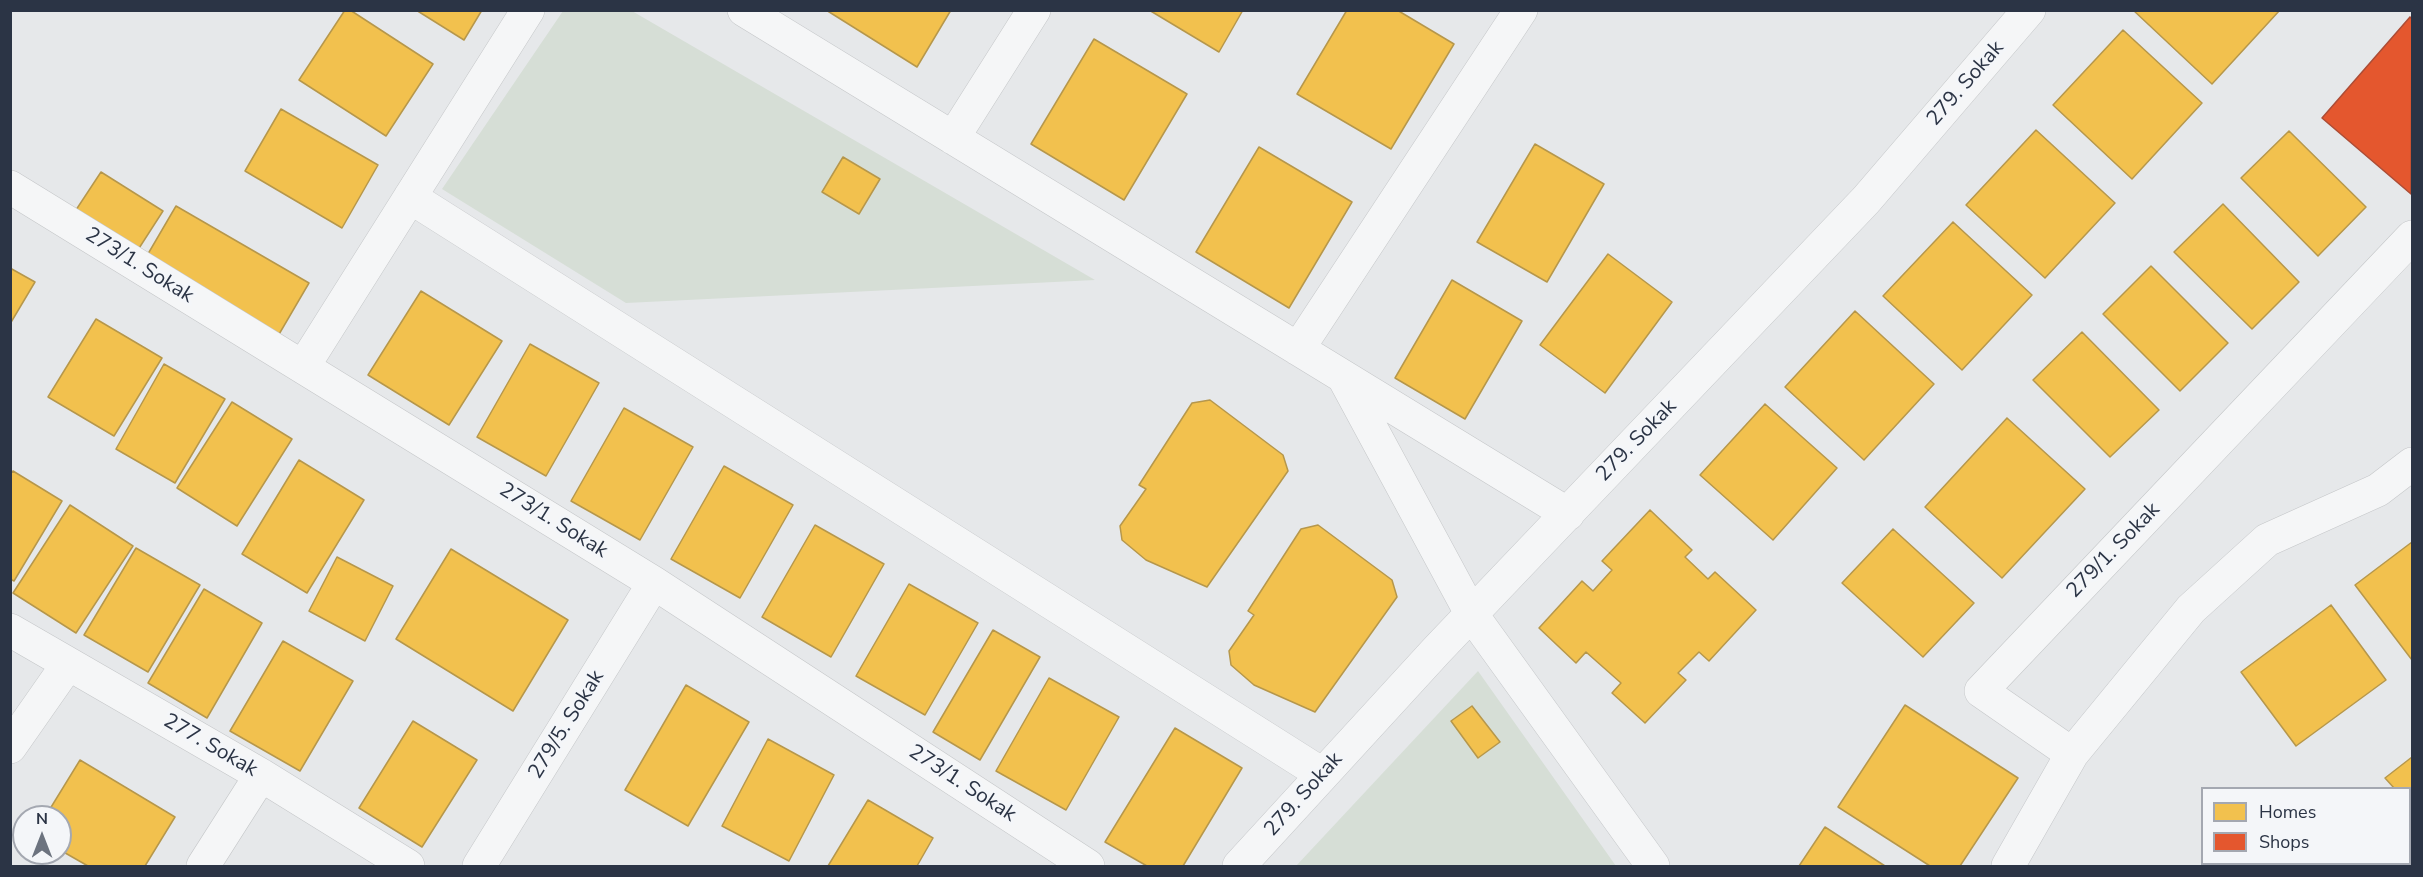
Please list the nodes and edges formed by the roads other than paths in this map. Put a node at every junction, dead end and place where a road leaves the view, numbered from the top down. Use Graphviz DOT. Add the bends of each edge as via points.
graph roads {
  1 [pos="528,10"];
  2 [pos="744,10"];
  3 [pos="1034,10"];
  4 [pos="1521,10"];
  5 [pos="2029,10"];
  6 [pos="953,138"];
  7 [pos="10,188"];
  8 [pos="410,197"];
  9 [pos="2412,237"];
  10 [pos="1298,348"];
  11 [pos="303,367"];
  12 [pos="1344,376"];
  13 [pos="2412,464"];
  14 [pos="1568,514"];
  15 [pos="654,583"];
  16 [pos="1472,615"];
  17 [pos="10,630"];
  18 [pos="68,664"];
  19 [pos="10,747"];
  20 [pos="2072,754"];
  21 [pos="1322,774"];
  22 [pos="261,775"];
  23 [pos="203,867"];
  24 [pos="408,867"];
  25 [pos="479,867"];
  26 [pos="1088,867"];
  27 [pos="1239,867"];
  28 [pos="1653,867"];
  29 [pos="2008,867"];
  1 -- 8 [label="street"];
  2 -- 6 [label="street"];
  3 -- 6 [label="street"];
  4 -- 10 [label="street"];
  5 -- 14 [label="street, 279. Sokak" via="1866,200"];
  6 -- 10 [label="street"];
  7 -- 11 [label="street, 273/1. Sokak"];
  8 -- 11 [label="street"];
  8 -- 21 [label="street"];
  9 -- 20 [label="street, 279/1. Sokak" via="1981,691"];
  10 -- 12 [label="street"];
  11 -- 15 [label="street, 273/1. Sokak"];
  12 -- 14 [label="street"];
  12 -- 16 [label="street"];
  13 -- 20 [label="street" via="2378,490 2267,540 2191,609"];
  14 -- 16 [label="street, 279. Sokak"];
  15 -- 25 [label="street, 279/5. Sokak"];
  15 -- 26 [label="street, 273/1. Sokak"];
  16 -- 21 [label="street, 279. Sokak"];
  16 -- 28 [label="street"];
  17 -- 18 [label="street, 277. Sokak"];
  18 -- 19 [label="street"];
  18 -- 22 [label="street, 277. Sokak"];
  20 -- 29 [label="street"];
  21 -- 27 [label="street, 279. Sokak"];
  22 -- 23 [label="street"];
  22 -- 24 [label="street, 277. Sokak"];
}
